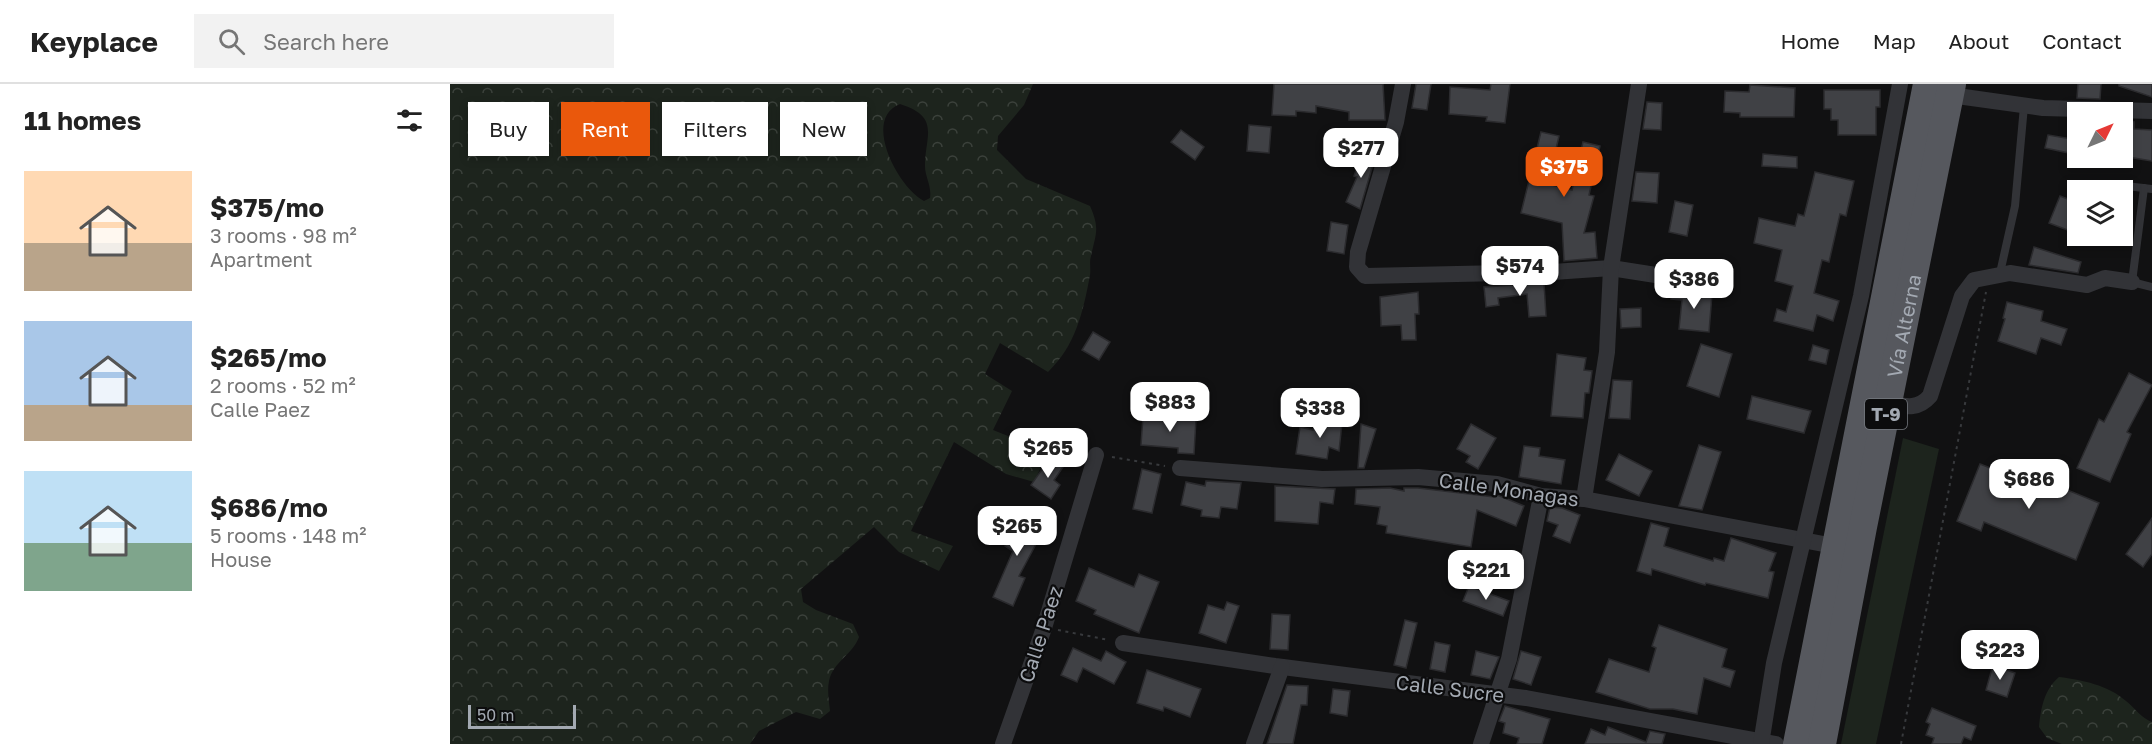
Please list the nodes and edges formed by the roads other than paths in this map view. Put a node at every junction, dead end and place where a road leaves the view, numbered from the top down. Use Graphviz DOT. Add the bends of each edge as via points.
graph roads {
  1 [pos="1403,84"];
  2 [pos="1640,84"];
  3 [pos="1900,84"];
  4 [pos="1943,88"];
  5 [pos="2024,106"];
  6 [pos="2152,111"];
  7 [pos="2133,187"];
  8 [pos="2148,189"];
  9 [pos="1611,268"];
  10 [pos="1995,274"];
  11 [pos="2132,282"];
  12 [pos="1713,284"];
  13 [pos="2152,287"];
  14 [pos="1888,403"];
  15 [pos="1096,455"];
  16 [pos="1180,468"];
  17 [pos="1541,496"];
  18 [pos="1584,499"];
  19 [pos="1802,540"];
  20 [pos="1834,546"];
  21 [pos="1123,643"];
  22 [pos="1282,667"];
  23 [pos="1498,693"];
  24 [pos="1003,744"];
  25 [pos="1254,744"];
  26 [pos="1481,744"];
  27 [pos="1766,744"];
  28 [pos="1797,744"];
  29 [pos="1822,744"];
  1 -- 9 [label="street" via="1358,252 1361,274 1368,277"];
  2 -- 9 [label="street"];
  3 -- 19 [label="street" via="1861,296"];
  4 -- 5 [label="street"];
  4 -- 14 [label="highway, Vía Alterna / T-9"];
  4 -- 20 [label="highway, Vía Alterna / T-9"];
  5 -- 6 [label="street"];
  5 -- 10 [label="lane" via="2015,206"];
  7 -- 8 [label="lane"];
  8 -- 11 [label="lane"];
  9 -- 12 [label="street"];
  9 -- 18 [label="street" via="1607,352"];
  10 -- 11 [label="street" via="2087,285 2105,278"];
  10 -- 14 [label="street" via="1974,280 1962,296 1930,396 1911,408"];
  11 -- 13 [label="lane"];
  14 -- 29 [label="highway, Vía Alterna / T-9"];
  15 -- 24 [label="street, Calle Paez" via="1044,628"];
  16 -- 17 [label="street, Calle Monagas" via="1322,479 1418,477 1497,484"];
  17 -- 18 [label="street, Calle Monagas"];
  17 -- 23 [label="street" via="1509,659"];
  18 -- 19 [label="street, Calle Monagas"];
  19 -- 20 [label="street, Calle Monagas"];
  19 -- 27 [label="street" via="1774,663"];
  20 -- 28 [label="highway, Vía Alterna / T-9"];
  21 -- 22 [label="street, Calle Sucre"];
  22 -- 23 [label="street, Calle Sucre"];
  22 -- 25 [label="street"];
  23 -- 26 [label="street"];
  23 -- 27 [label="street, Calle Sucre"];
}
